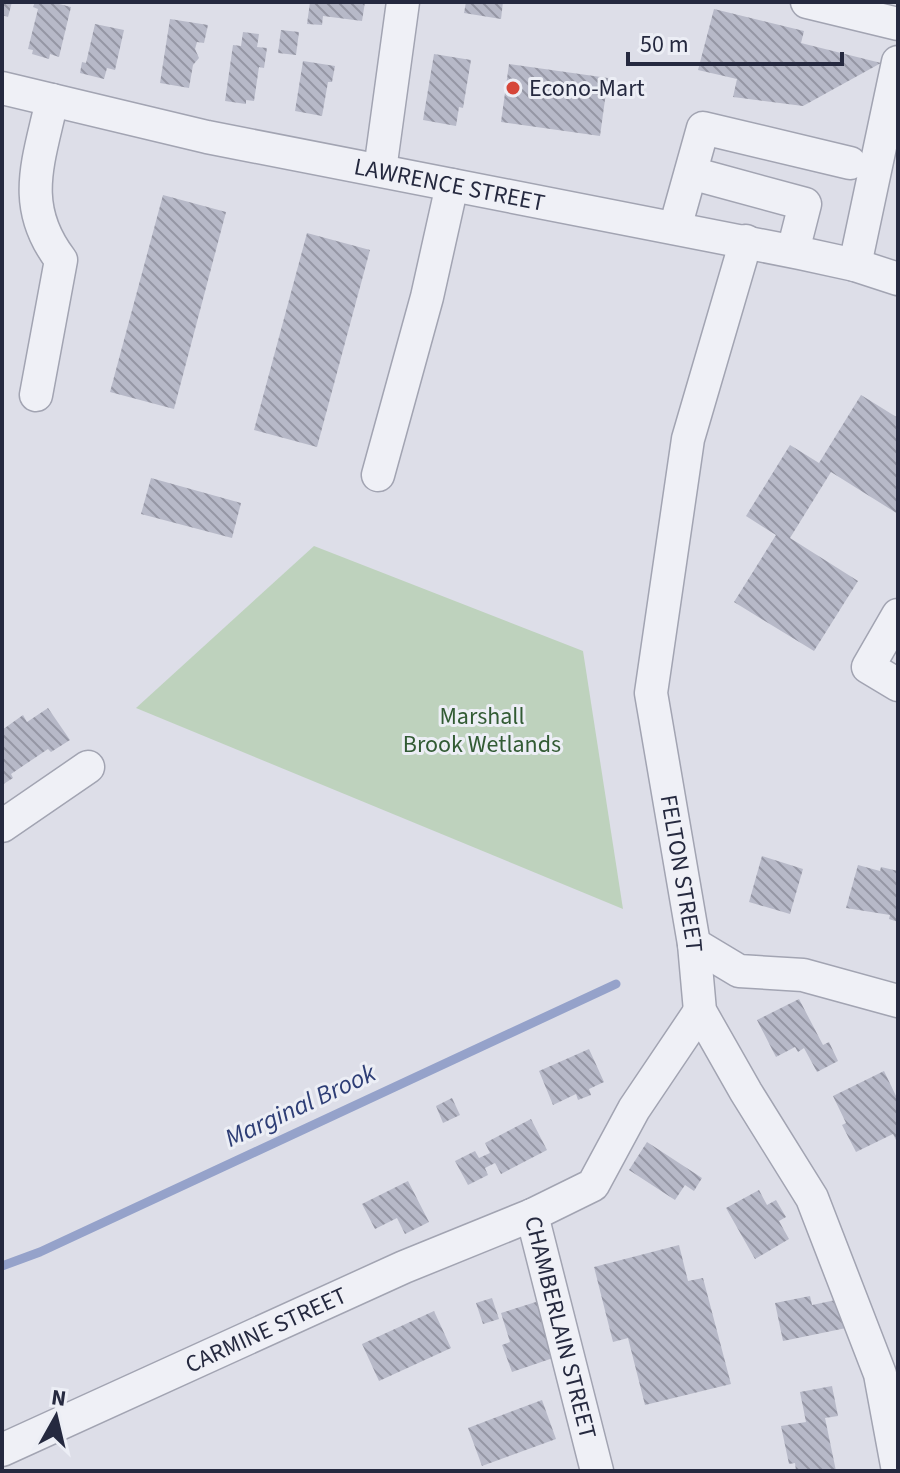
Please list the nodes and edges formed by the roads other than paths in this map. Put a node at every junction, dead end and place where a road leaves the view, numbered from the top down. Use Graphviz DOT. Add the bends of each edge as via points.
graph roads {
  1 [pos="403,2"];
  2 [pos="807,2"];
  3 [pos="898,24"];
  4 [pos="898,62"];
  5 [pos="2,88"];
  6 [pos="52,100"];
  7 [pos="850,163"];
  8 [pos="380,170"];
  9 [pos="691,173"];
  10 [pos="452,185"];
  11 [pos="675,228"];
  12 [pos="746,241"];
  13 [pos="793,251"];
  14 [pos="855,265"];
  15 [pos="898,279"];
  16 [pos="36,395"];
  17 [pos="378,475"];
  18 [pos="898,615"];
  19 [pos="898,685"];
  20 [pos="88,767"];
  21 [pos="2,826"];
  22 [pos="694,944"];
  23 [pos="898,1001"];
  24 [pos="700,1011"];
  25 [pos="532,1215"];
  26 [pos="2,1450"];
  27 [pos="597,1471"];
  28 [pos="898,1471"];
  1 -- 8 [label="street"];
  2 -- 3 [label="street"];
  4 -- 14 [label="street"];
  5 -- 6 [label="street, LAWRENCE STREET"];
  6 -- 8 [label="street, LAWRENCE STREET"];
  6 -- 16 [label="street" via="34,202 61,260"];
  7 -- 9 [label="street" via="703,128"];
  8 -- 10 [label="street, LAWRENCE STREET"];
  9 -- 11 [label="street"];
  9 -- 13 [label="street" via="805,204"];
  10 -- 11 [label="street, LAWRENCE STREET"];
  10 -- 17 [label="street"];
  11 -- 12 [label="street, LAWRENCE STREET"];
  12 -- 13 [label="street, LAWRENCE STREET"];
  12 -- 22 [label="street, FELTON STREET" via="688,439 651,693"];
  13 -- 14 [label="street, LAWRENCE STREET"];
  14 -- 15 [label="street, LAWRENCE STREET"];
  18 -- 19 [label="street" via="868,667"];
  20 -- 21 [label="street"];
  22 -- 23 [label="street" via="739,971 803,975"];
  22 -- 24 [label="street, FELTON STREET"];
  24 -- 25 [label="street, CHAMBERLAIN STREET" via="634,1109 593,1185"];
  24 -- 28 [label="street, FELTON STREET" via="812,1198 880,1374"];
  25 -- 26 [label="street, CARMINE STREET" via="404,1267"];
  25 -- 27 [label="street, CHAMBERLAIN STREET"];
}
